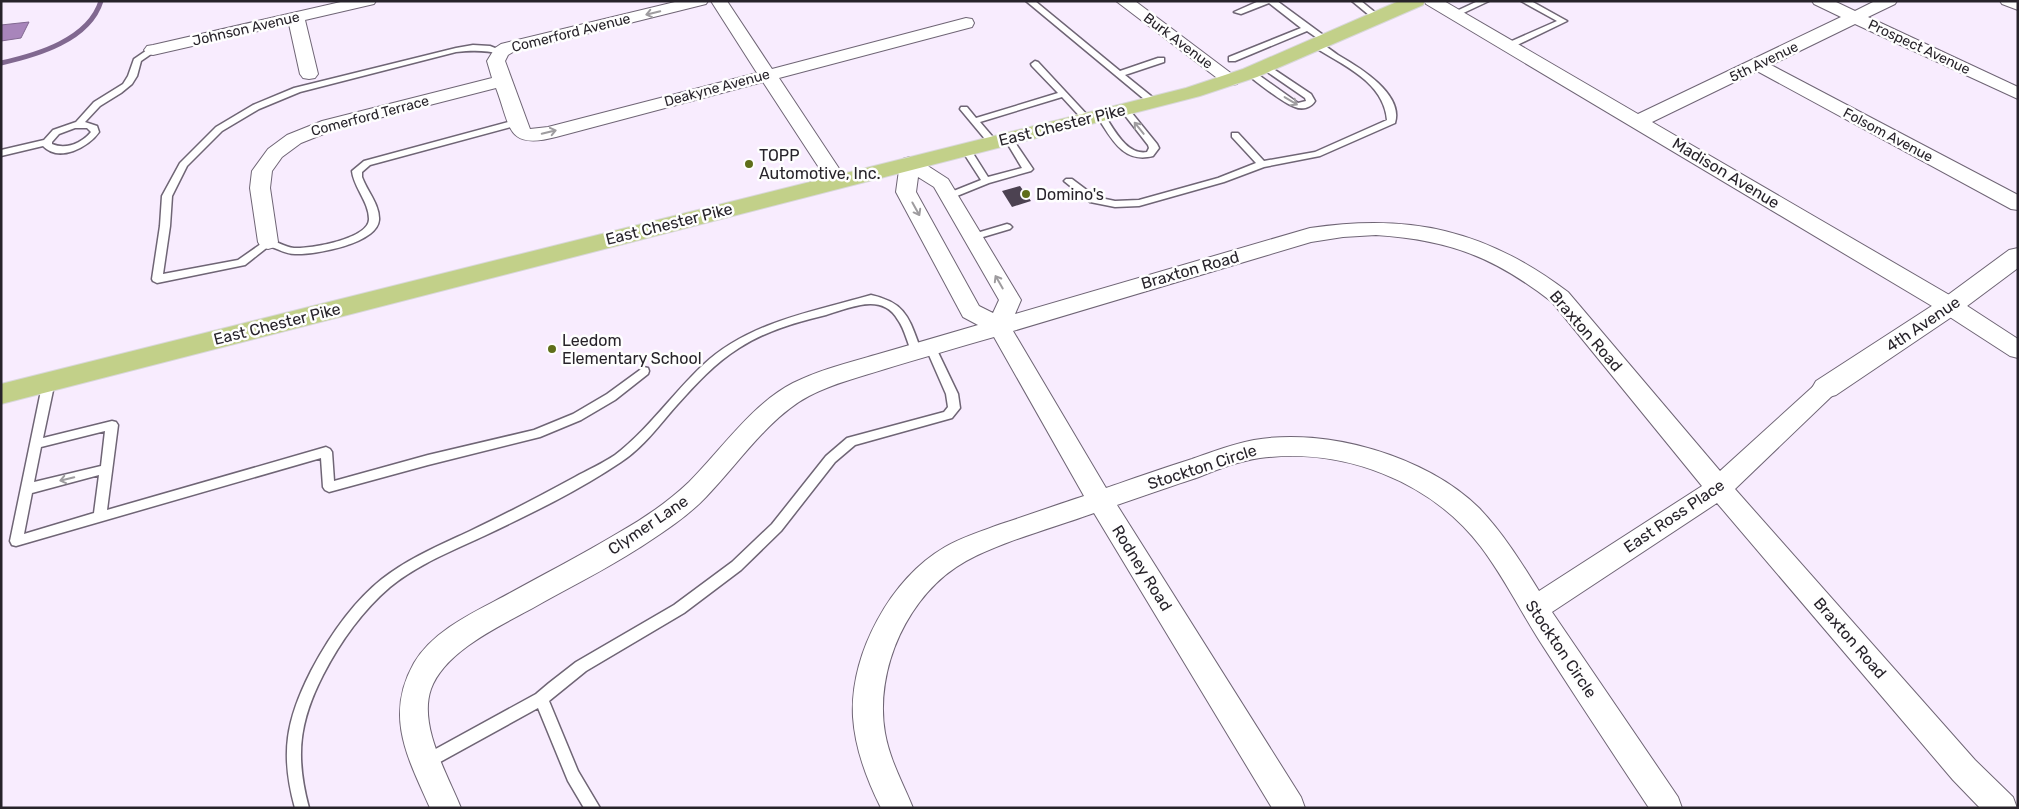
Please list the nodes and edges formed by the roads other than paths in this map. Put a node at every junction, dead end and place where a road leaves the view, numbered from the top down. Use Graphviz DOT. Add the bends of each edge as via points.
graph roads {
  1 [pos="368,1"];
  2 [pos="700,1"];
  3 [pos="719,1"];
  4 [pos="1030,1"];
  5 [pos="1124,1"];
  6 [pos="1267,1"];
  7 [pos="1272,1"];
  8 [pos="1356,1"];
  9 [pos="1416,1"];
  10 [pos="1432,1"];
  11 [pos="1526,1"];
  12 [pos="1820,1"];
  13 [pos="1889,1"];
  14 [pos="2008,1"];
  15 [pos="1478,2"];
  16 [pos="2018,5"];
  17 [pos="1238,12"];
  18 [pos="1454,14"];
  19 [pos="296,18"];
  20 [pos="1378,18"];
  21 [pos="1855,18"];
  22 [pos="966,23"];
  23 [pos="1320,38"];
  24 [pos="1276,42"];
  25 [pos="1508,46"];
  26 [pos="153,50"];
  27 [pos="501,52"];
  28 [pos="1295,54"];
  29 [pos="1232,59"];
  30 [pos="1161,60"];
  31 [pos="1035,64"];
  32 [pos="1255,65"];
  33 [pos="1758,65"];
  34 [pos="309,74"];
  35 [pos="1119,74"];
  36 [pos="769,75"];
  37 [pos="502,81"];
  38 [pos="1063,94"];
  39 [pos="2018,94"];
  40 [pos="1153,102"];
  41 [pos="964,109"];
  42 [pos="1124,109"];
  43 [pos="1094,117"];
  44 [pos="974,121"];
  45 [pos="1638,121"];
  46 [pos="519,122"];
  47 [pos="79,125"];
  48 [pos="1235,135"];
  49 [pos="1001,140"];
  50 [pos="47,142"];
  51 [pos="966,149"];
  52 [pos="1,152"];
  53 [pos="910,163"];
  54 [pos="1262,164"];
  55 [pos="986,180"];
  56 [pos="1069,181"];
  57 [pos="838,182"];
  58 [pos="948,196"];
  59 [pos="2018,204"];
  60 [pos="1007,227"];
  61 [pos="973,237"];
  62 [pos="268,242"];
  63 [pos="2015,262"];
  64 [pos="1950,306"];
  65 [pos="1000,326"];
  66 [pos="923,348"];
  67 [pos="2018,350"];
  68 [pos="644,371"];
  69 [pos="49,382"];
  70 [pos="1826,388"];
  71 [pos="1,394"];
  72 [pos="36,444"];
  73 [pos="106,469"];
  74 [pos="1719,488"];
  75 [pos="27,489"];
  76 [pos="1100,501"];
  77 [pos="100,517"];
  78 [pos="1534,609"];
  79 [pos="541,698"];
  80 [pos="426,762"];
  81 [pos="302,808"];
  82 [pos="446,808"];
  83 [pos="593,808"];
  84 [pos="898,808"];
  85 [pos="1290,808"];
  86 [pos="1667,808"];
  87 [pos="2002,808"];
  1 -- 19 [label="street, Johnson Avenue"];
  2 -- 27 [label="street, Comerford Avenue, one-way"];
  3 -- 36 [label="street"];
  4 -- 35 [label="lane"];
  5 -- 32 [label="street, Burk Avenue"];
  6 -- 17 [label="lane"];
  7 -- 23 [label="lane"];
  8 -- 20 [label="lane"];
  9 -- 20 [label="main road, East Chester Pike"];
  10 -- 18 [label="street, Madison Avenue"];
  11 -- 25 [label="lane" via="1562,21"];
  12 -- 21 [label="street, Prospect Avenue"];
  13 -- 21 [label="street, 5th Avenue"];
  14 -- 16 [label="street"];
  15 -- 18 [label="lane"];
  18 -- 25 [label="street, Madison Avenue"];
  19 -- 26 [label="street, Johnson Avenue"];
  19 -- 34 [label="street"];
  20 -- 23 [label="main road, East Chester Pike"];
  21 -- 33 [label="street, 5th Avenue"];
  21 -- 39 [label="street, Prospect Avenue"];
  22 -- 36 [label="street, Deakyne Avenue"];
  23 -- 24 [label="lane"];
  23 -- 28 [label="main road, East Chester Pike"];
  23 -- 54 [label="lane" via="1376,84 1390,106 1392,121 1317,154"];
  24 -- 28 [label="lane"];
  24 -- 32 [label="lane"];
  25 -- 45 [label="street, Madison Avenue"];
  26 -- 47 [label="lane" via="136,60 130,80 124,87 93,108"];
  27 -- 37 [label="street, Comerford Avenue" via="496,61"];
  27 -- 62 [label="lane" via="494,48 473,47 456,50 297,90 256,107 218,129 183,165 166,196 158,280 241,262"];
  28 -- 32 [label="main road, East Chester Pike"];
  29 -- 32 [label="lane"];
  30 -- 35 [label="lane"];
  31 -- 38 [label="lane"];
  32 -- 32 [label="lane, one-way" via="1296,105 1310,103 1308,96"];
  32 -- 40 [label="main road, East Chester Pike"];
  33 -- 45 [label="street, 5th Avenue"];
  33 -- 59 [label="street, Folsom Avenue"];
  35 -- 40 [label="lane"];
  46 -- 36 [label="street, Deakyne Avenue, one-way" via="522,132 528,136 538,135"];
  36 -- 57 [label="street"];
  37 -- 46 [label="street, Deakyne Avenue"];
  37 -- 62 [label="street, Comerford Terrace" via="329,125 294,139 275,153 262,170 260,188"];
  38 -- 43 [label="lane"];
  38 -- 44 [label="lane"];
  40 -- 42 [label="main road, East Chester Pike"];
  41 -- 44 [label="lane"];
  42 -- 43 [label="main road, East Chester Pike"];
  43 -- 42 [label="lane, one-way" via="1131,154 1150,154 1154,148 1152,144"];
  43 -- 49 [label="main road, East Chester Pike"];
  44 -- 49 [label="lane"];
  45 -- 64 [label="street, Madison Avenue"];
  46 -- 62 [label="lane" via="367,163 357,171 357,180 374,220 372,228 362,236 293,251"];
  47 -- 50 [label="lane" via="56,132"];
  47 -- 50 [label="lane" via="94,128 95,132 86,142 59,150 48,146"];
  48 -- 54 [label="lane"];
  49 -- 51 [label="main road, East Chester Pike"];
  49 -- 55 [label="lane" via="1028,169"];
  50 -- 52 [label="lane"];
  51 -- 53 [label="main road, East Chester Pike"];
  51 -- 55 [label="lane"];
  53 -- 57 [label="main road, East Chester Pike"];
  53 -- 58 [label="street" via="941,183"];
  53 -- 65 [label="street, one-way" via="906,192 962,294 972,311"];
  54 -- 56 [label="lane" via="1221,180 1133,204 1093,200"];
  55 -- 58 [label="lane"];
  57 -- 69 [label="main road, East Chester Pike"];
  58 -- 61 [label="street"];
  60 -- 61 [label="lane"];
  65 -- 61 [label="street, one-way" via="1010,300"];
  63 -- 64 [label="street, 4th Avenue"];
  64 -- 67 [label="street, Madison Avenue"];
  64 -- 70 [label="street, 4th Avenue"];
  65 -- 66 [label="street, Clymer Lane"];
  65 -- 74 [label="street, Braxton Road" via="1326,232 1378,228 1446,238 1472,245 1521,268 1560,297"];
  65 -- 76 [label="street, Rodney Road"];
  66 -- 79 [label="lane" via="952,394 954,408 948,415 851,441 837,450 797,502 748,557 656,624 578,667"];
  66 -- 80 [label="street, Clymer Lane" via="826,378 777,404 696,491 667,516 446,645 427,666 412,705 413,725"];
  66 -- 81 [label="lane" via="898,309 881,300 871,299 790,320 769,329 722,354 635,445 618,458 499,523 422,559 386,584 344,627 325,657 302,705 291,754 294,782"];
  68 -- 77 [label="lane" via="611,397 577,417 536,434 329,487 326,452"];
  69 -- 71 [label="main road, East Chester Pike"];
  69 -- 72 [label="lane"];
  70 -- 74 [label="street, East Ross Place"];
  72 -- 73 [label="lane" via="112,425"];
  72 -- 75 [label="lane"];
  73 -- 75 [label="lane, one-way"];
  73 -- 77 [label="lane"];
  74 -- 78 [label="street, East Ross Place"];
  74 -- 87 [label="street, Braxton Road" via="1964,770"];
  75 -- 77 [label="lane" via="16,541"];
  76 -- 78 [label="street, Stockton Circle" via="1231,455 1262,448 1301,446 1368,457 1418,478 1458,506 1490,538"];
  76 -- 84 [label="street, Stockton Circle" via="979,543 952,556 926,577 892,622 868,688 869,722 875,758"];
  76 -- 85 [label="street, Rodney Road"];
  78 -- 86 [label="street, Stockton Circle"];
  79 -- 80 [label="lane"];
  79 -- 83 [label="lane" via="573,776"];
  80 -- 82 [label="street, Clymer Lane"];
}
